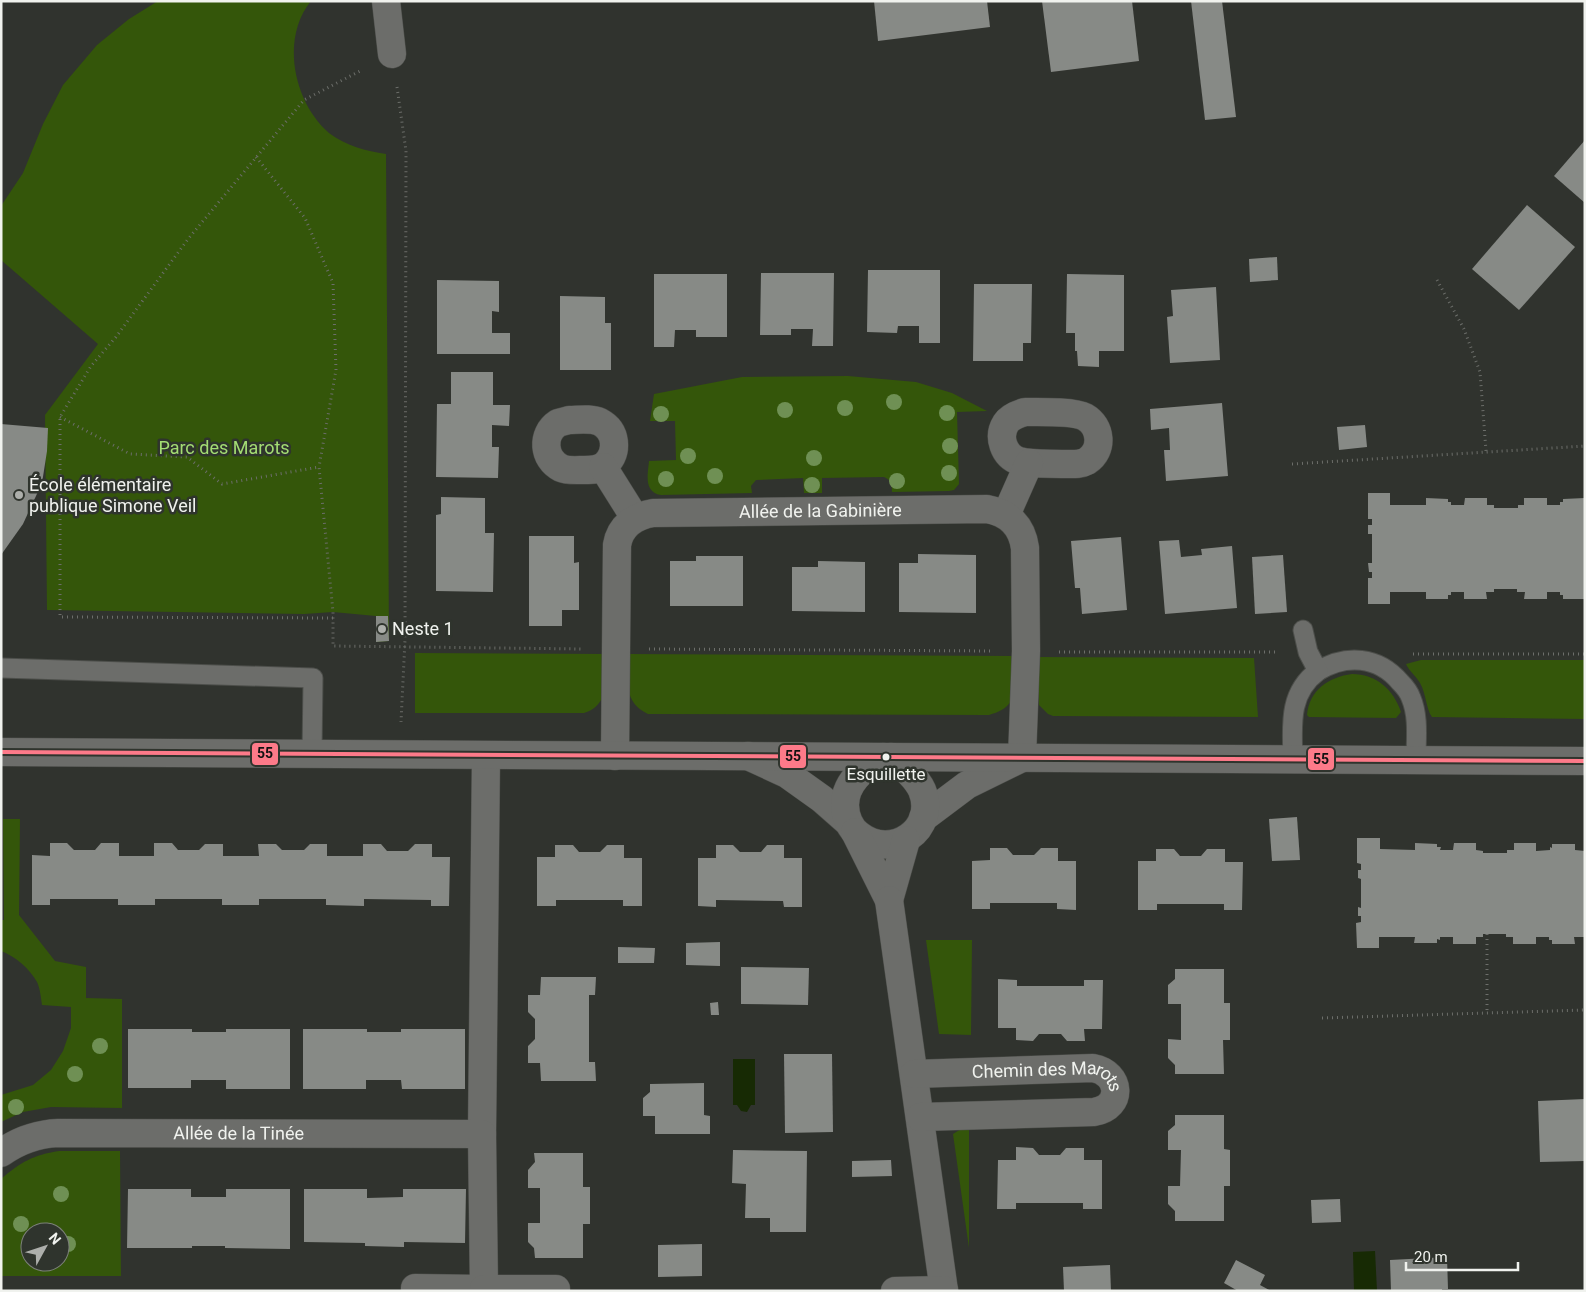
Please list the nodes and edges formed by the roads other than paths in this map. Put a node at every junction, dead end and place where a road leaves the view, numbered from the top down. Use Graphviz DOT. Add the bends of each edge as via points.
graph roads {
  1 [pos="386,1"];
  2 [pos="392,54"];
  3 [pos="1029,463"];
  4 [pos="603,467"];
  5 [pos="1006,515"];
  6 [pos="635,518"];
  7 [pos="1303,630"];
  8 [pos="1,668"];
  9 [pos="1318,671"];
  10 [pos="1,752"];
  11 [pos="312,754"];
  12 [pos="486,756"];
  13 [pos="615,756"];
  14 [pos="748,756"];
  15 [pos="887,757"];
  16 [pos="1022,758"];
  17 [pos="1293,759"];
  18 [pos="1416,759"];
  19 [pos="1585,761"];
  20 [pos="923,818"];
  21 [pos="851,827"];
  22 [pos="906,840"];
  23 [pos="889,900"];
  24 [pos="914,1074"];
  25 [pos="920,1117"];
  26 [pos="482,1134"];
  27 [pos="1,1153"];
  28 [pos="415,1288"];
  29 [pos="484,1289"];
  30 [pos="556,1289"];
  31 [pos="944,1290"];
  32 [pos="895,1291"];
  1 -- 2 [label="street"];
  3 -- 5 [label="street"];
  4 -- 6 [label="street"];
  5 -- 6 [label="street, Allée de la Gabinière" via="987,509 653,513"];
  5 -- 16 [label="street" via="1024,540 1026,651"];
  6 -- 13 [label="street" via="624,528 617,545"];
  7 -- 9 [label="lane" via="1308,652"];
  8 -- 11 [label="lane" via="313,678"];
  9 -- 17 [label="lane" via="1303,686 1292,712"];
  9 -- 18 [label="lane" via="1332,663 1351,659 1383,667 1398,680 1411,697 1415,712"];
  10 -- 11 [label="street"];
  11 -- 12 [label="street"];
  12 -- 13 [label="street"];
  12 -- 26 [label="street"];
  13 -- 14 [label="street"];
  14 -- 15 [label="street"];
  14 -- 21 [label="street" via="787,774 822,799"];
  15 -- 16 [label="street"];
  15 -- 20 [label="street" via="914,778 922,790"];
  15 -- 21 [label="street" via="869,764 846,793 844,807"];
  16 -- 17 [label="street"];
  16 -- 20 [label="street" via="967,785"];
  17 -- 18 [label="street"];
  18 -- 19 [label="street"];
  20 -- 22 [label="street"];
  21 -- 22 [label="street" via="866,841 879,845 894,845"];
  21 -- 23 [label="street"];
  22 -- 23 [label="street"];
  23 -- 24 [label="street"];
  24 -- 25 [label="street"];
  24 -- 25 [label="street, Chemin des Marots" via="1093,1068 1104,1070 1116,1089 1110,1104 1094,1112"];
  25 -- 31 [label="street"];
  26 -- 27 [label="street, Allée de la Tinée" via="58,1133 22,1140"];
  26 -- 29 [label="street"];
  28 -- 29 [label="street"];
  29 -- 30 [label="street"];
  31 -- 32 [label="street"];
}
